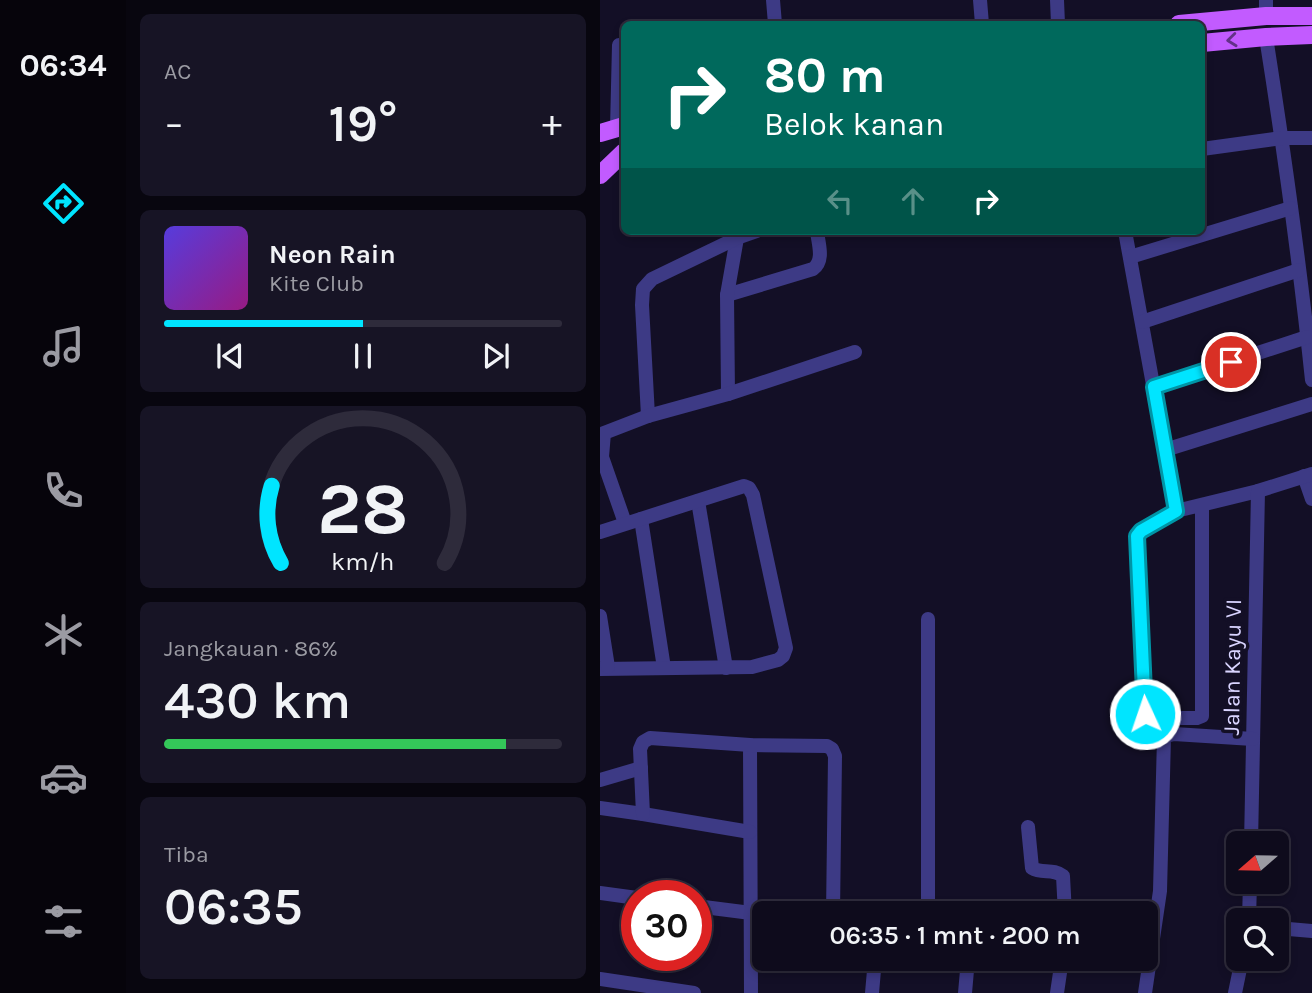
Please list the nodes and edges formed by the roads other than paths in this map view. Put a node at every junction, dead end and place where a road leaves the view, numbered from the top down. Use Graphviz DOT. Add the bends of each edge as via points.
graph roads {
  1 [pos="773,0"];
  2 [pos="980,0"];
  3 [pos="1057,0"];
  4 [pos="1266,8"];
  5 [pos="1312,16"];
  6 [pos="775,21"];
  7 [pos="982,21"];
  8 [pos="1058,21"];
  9 [pos="1195,21"];
  10 [pos="1312,35"];
  11 [pos="1266,37"];
  12 [pos="1205,43"];
  13 [pos="619,45"];
  14 [pos="614,129"];
  15 [pos="1282,138"];
  16 [pos="1312,138"];
  17 [pos="1205,149"];
  18 [pos="621,155"];
  19 [pos="600,175"];
  20 [pos="1291,208"];
  21 [pos="1205,234"];
  22 [pos="735,235"];
  23 [pos="817,235"];
  24 [pos="1126,235"];
  25 [pos="1202,235"];
  26 [pos="1130,257"];
  27 [pos="1299,270"];
  28 [pos="727,295"];
  29 [pos="1142,322"];
  30 [pos="1309,330"];
  31 [pos="855,352"];
  32 [pos="1312,380"];
  33 [pos="1154,387"];
  34 [pos="728,394"];
  35 [pos="1312,404"];
  36 [pos="648,416"];
  37 [pos="1165,450"];
  38 [pos="1308,475"];
  39 [pos="1259,491"];
  40 [pos="1312,499"];
  41 [pos="698,501"];
  42 [pos="1202,505"];
  43 [pos="1176,511"];
  44 [pos="641,519"];
  45 [pos="625,523"];
  46 [pos="600,532"];
  47 [pos="600,616"];
  48 [pos="928,619"];
  49 [pos="604,668"];
  50 [pos="664,668"];
  51 [pos="726,668"];
  52 [pos="1253,739"];
  53 [pos="750,745"];
  54 [pos="641,768"];
  55 [pos="600,780"];
  56 [pos="600,808"];
  57 [pos="643,814"];
  58 [pos="1028,827"];
  59 [pos="1250,831"];
  60 [pos="750,832"];
  61 [pos="600,893"];
  62 [pos="621,896"];
  63 [pos="754,901"];
  64 [pos="833,901"];
  65 [pos="928,901"];
  66 [pos="1064,901"];
  67 [pos="712,910"];
  68 [pos="752,920"];
  69 [pos="1289,929"];
  70 [pos="1312,931"];
  71 [pos="753,971"];
  72 [pos="874,971"];
  73 [pos="967,971"];
  74 [pos="1060,971"];
  75 [pos="1240,971"];
  76 [pos="600,979"];
  77 [pos="694,993"];
  78 [pos="752,993"];
  79 [pos="872,993"];
  80 [pos="965,993"];
  81 [pos="1057,993"];
  82 [pos="1145,993"];
  83 [pos="1235,993"];
  1 -- 6 [label="street"];
  2 -- 7 [label="street"];
  3 -- 8 [label="street"];
  4 -- 5 [label="main road"];
  4 -- 9 [label="main road"];
  10 -- 11 [label="main road"];
  11 -- 12 [label="main road, one-way"];
  11 -- 15 [label="street"];
  13 -- 14 [label="street"];
  15 -- 16 [label="street"];
  15 -- 17 [label="street"];
  15 -- 20 [label="street"];
  18 -- 19 [label="main road"];
  20 -- 21 [label="street"];
  20 -- 27 [label="street"];
  22 -- 28 [label="street"];
  22 -- 36 [label="street" via="652,279 643,289"];
  23 -- 28 [label="street" via="820,258 813,269"];
  24 -- 26 [label="street"];
  25 -- 26 [label="street"];
  26 -- 29 [label="street"];
  27 -- 29 [label="street"];
  27 -- 30 [label="street"];
  28 -- 34 [label="street"];
  29 -- 33 [label="street"];
  30 -- 32 [label="street"];
  30 -- 33 [label="street"];
  31 -- 34 [label="street"];
  33 -- 37 [label="street"];
  34 -- 36 [label="street"];
  35 -- 37 [label="street"];
  36 -- 45 [label="street" via="604,433 602,457"];
  37 -- 43 [label="street"];
  38 -- 39 [label="street"];
  38 -- 40 [label="street"];
  39 -- 42 [label="street"];
  39 -- 52 [label="street, Jalan Kayu VI"];
  41 -- 44 [label="street"];
  41 -- 51 [label="street"];
  41 -- 51 [label="street" via="749,488 786,648 778,660"];
  42 -- 43 [label="street"];
  42 -- 43 [label="street" via="1202,716 1152,719 1145,714 1137,536"];
  44 -- 45 [label="street"];
  44 -- 50 [label="street"];
  45 -- 46 [label="street"];
  47 -- 49 [label="street"];
  48 -- 65 [label="street"];
  49 -- 50 [label="street"];
  50 -- 51 [label="street"];
  52 -- 59 [label="street, Jalan Kayu VI"];
  52 -- 82 [label="street" via="1174,734 1164,738 1160,891"];
  53 -- 54 [label="street" via="650,738 640,749"];
  53 -- 60 [label="street"];
  53 -- 64 [label="street" via="832,749"];
  54 -- 55 [label="street"];
  54 -- 57 [label="street"];
  56 -- 57 [label="street"];
  57 -- 60 [label="street"];
  58 -- 66 [label="street" via="1032,869 1063,876"];
  60 -- 63 [label="street"];
  61 -- 62 [label="street"];
  67 -- 68 [label="street"];
  69 -- 70 [label="street"];
  71 -- 78 [label="street"];
  72 -- 79 [label="street"];
  73 -- 80 [label="street"];
  74 -- 81 [label="street"];
  75 -- 83 [label="street"];
  76 -- 77 [label="street"];
}
